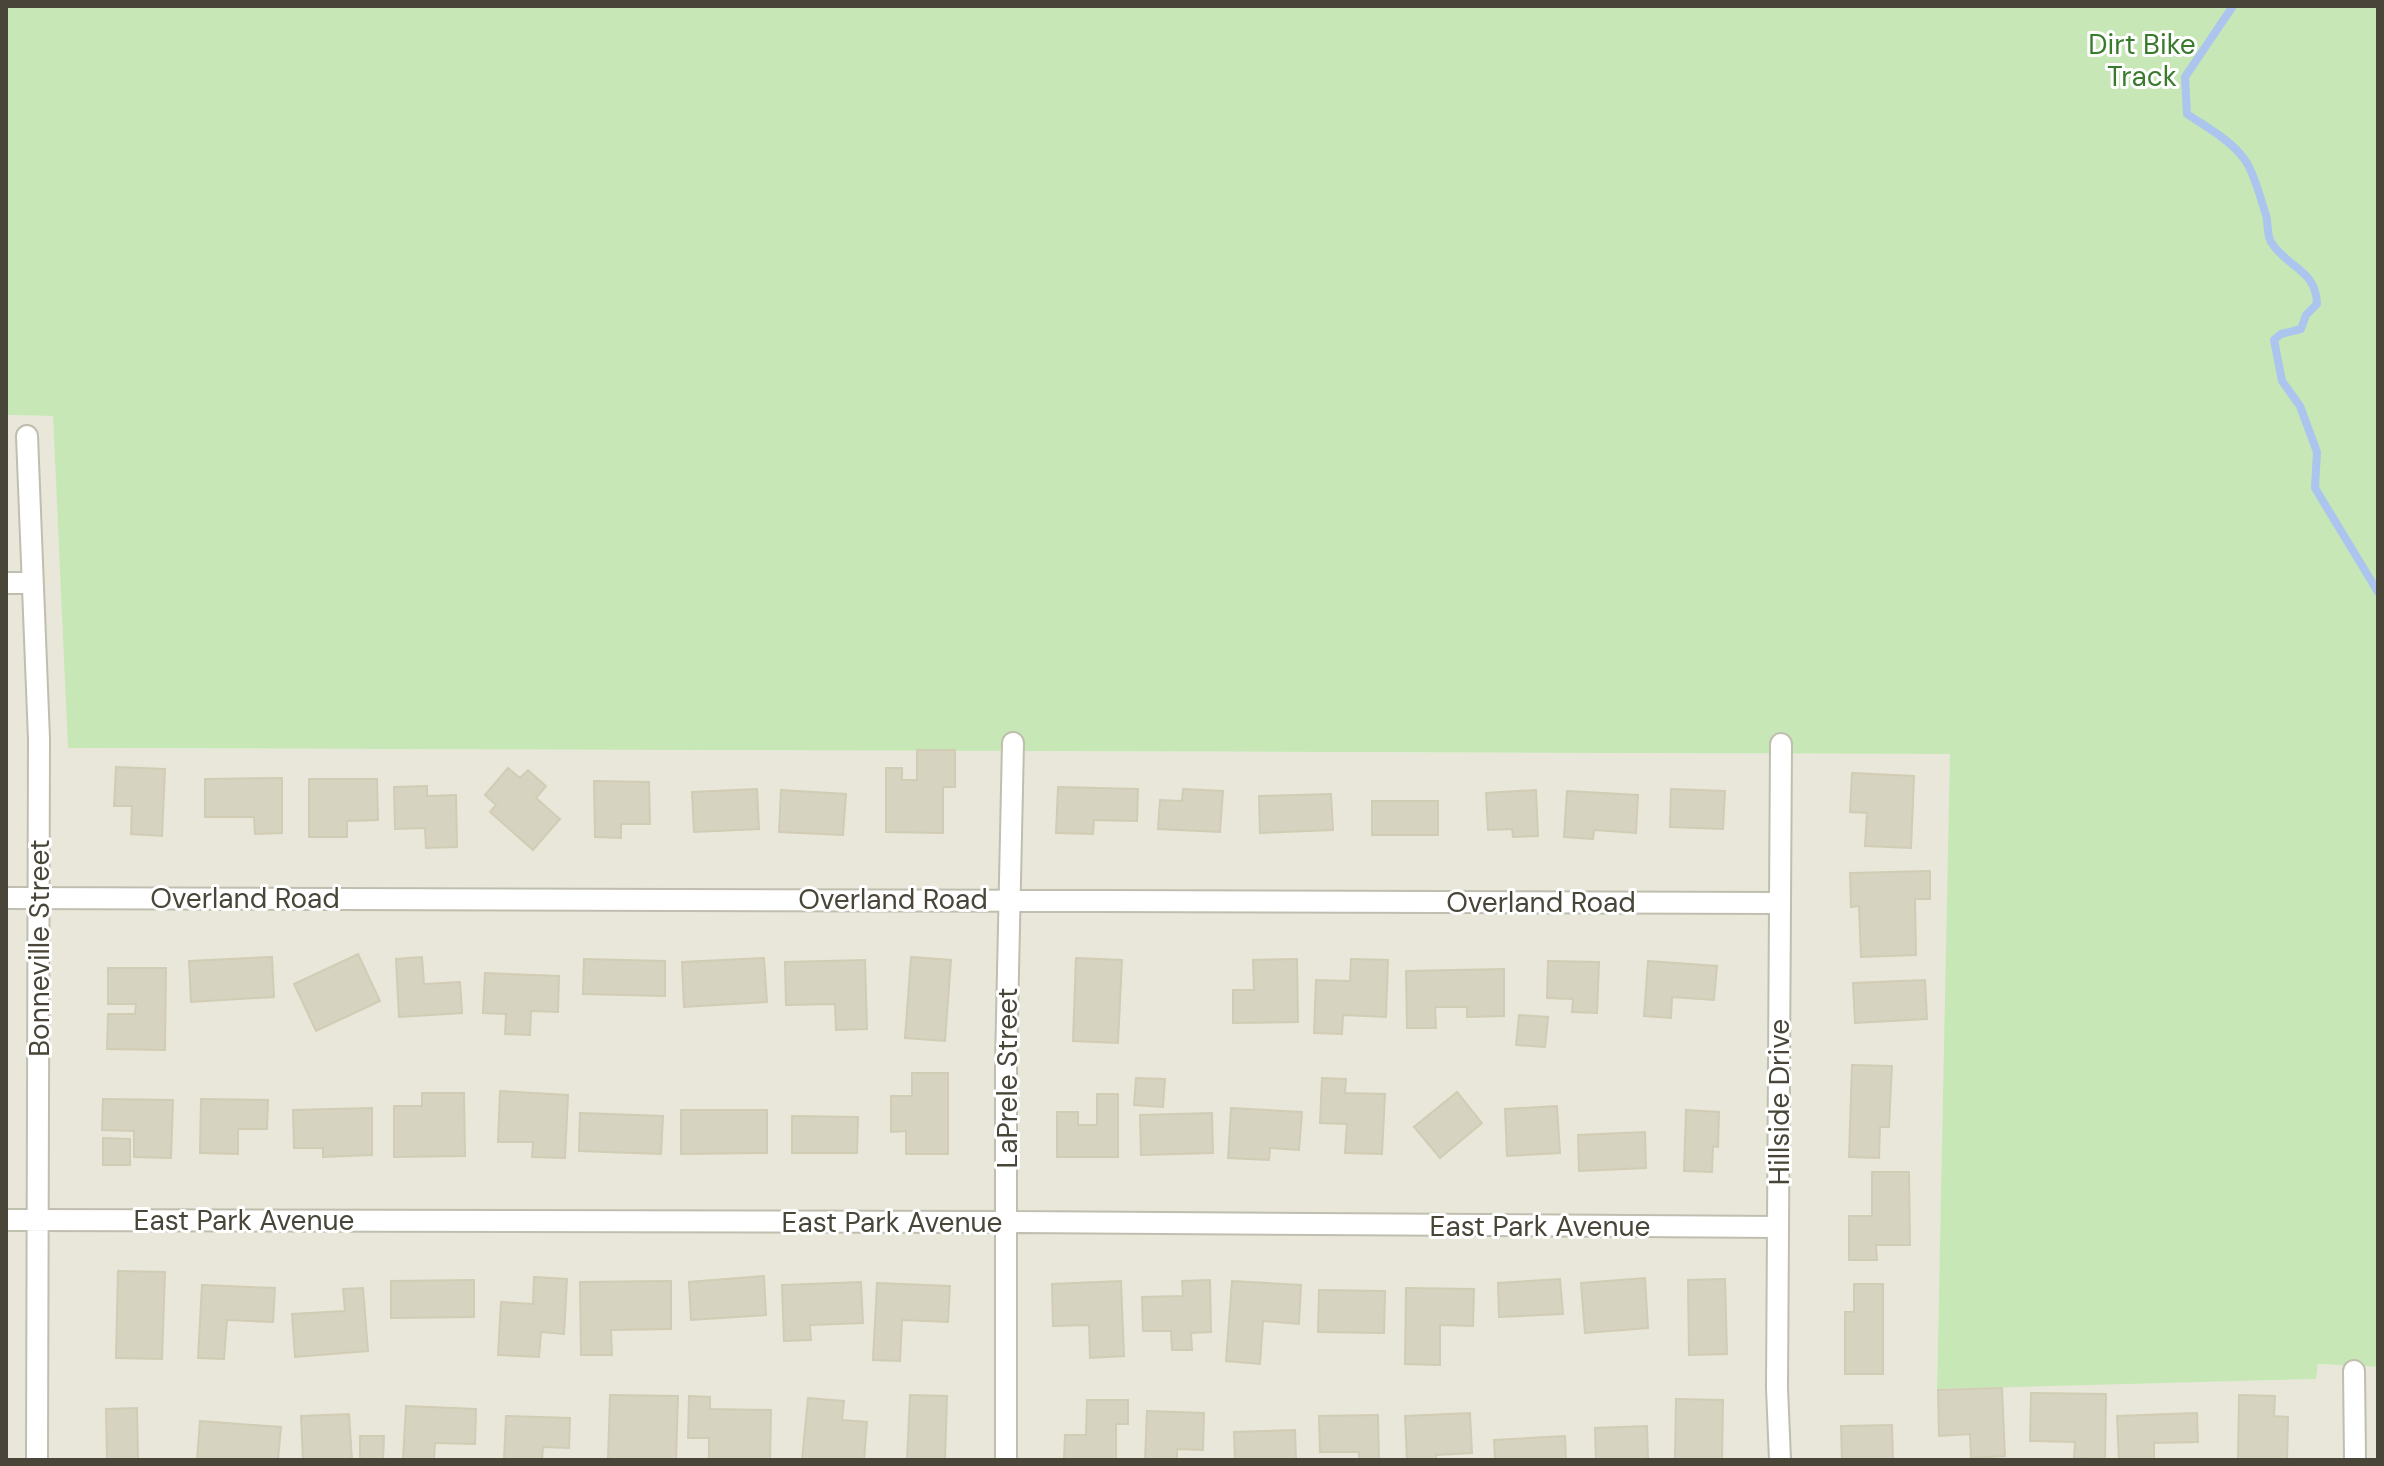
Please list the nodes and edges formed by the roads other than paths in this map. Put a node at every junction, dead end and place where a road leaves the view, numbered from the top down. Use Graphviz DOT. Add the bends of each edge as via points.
graph roads {
  1 [pos="27,436"];
  2 [pos="6,583"];
  3 [pos="32,583"];
  4 [pos="1013,743"];
  5 [pos="1781,744"];
  6 [pos="6,898"];
  7 [pos="40,898"];
  8 [pos="1008,899"];
  9 [pos="1780,903"];
  10 [pos="6,1220"];
  11 [pos="38,1220"];
  12 [pos="1006,1222"];
  13 [pos="1778,1227"];
  14 [pos="2354,1371"];
  15 [pos="37,1460"];
  16 [pos="1006,1460"];
  17 [pos="1780,1460"];
  18 [pos="2355,1460"];
  1 -- 3 [label="street, Bonneville Street"];
  2 -- 3 [label="street"];
  3 -- 7 [label="street, Bonneville Street"];
  4 -- 8 [label="street, LaPrele Street"];
  5 -- 9 [label="street, Hillside Drive"];
  6 -- 7 [label="street, Overland Road"];
  7 -- 8 [label="street, Overland Road"];
  7 -- 11 [label="street, Bonneville Street"];
  8 -- 9 [label="street, Overland Road"];
  8 -- 12 [label="street, LaPrele Street"];
  9 -- 13 [label="street, Hillside Drive"];
  10 -- 11 [label="street, East Park Avenue"];
  11 -- 12 [label="street, East Park Avenue"];
  11 -- 15 [label="street, Bonneville Street"];
  12 -- 13 [label="street, East Park Avenue"];
  12 -- 16 [label="street, LaPrele Street"];
  13 -- 17 [label="street, Hillside Drive"];
  14 -- 18 [label="street"];
}
